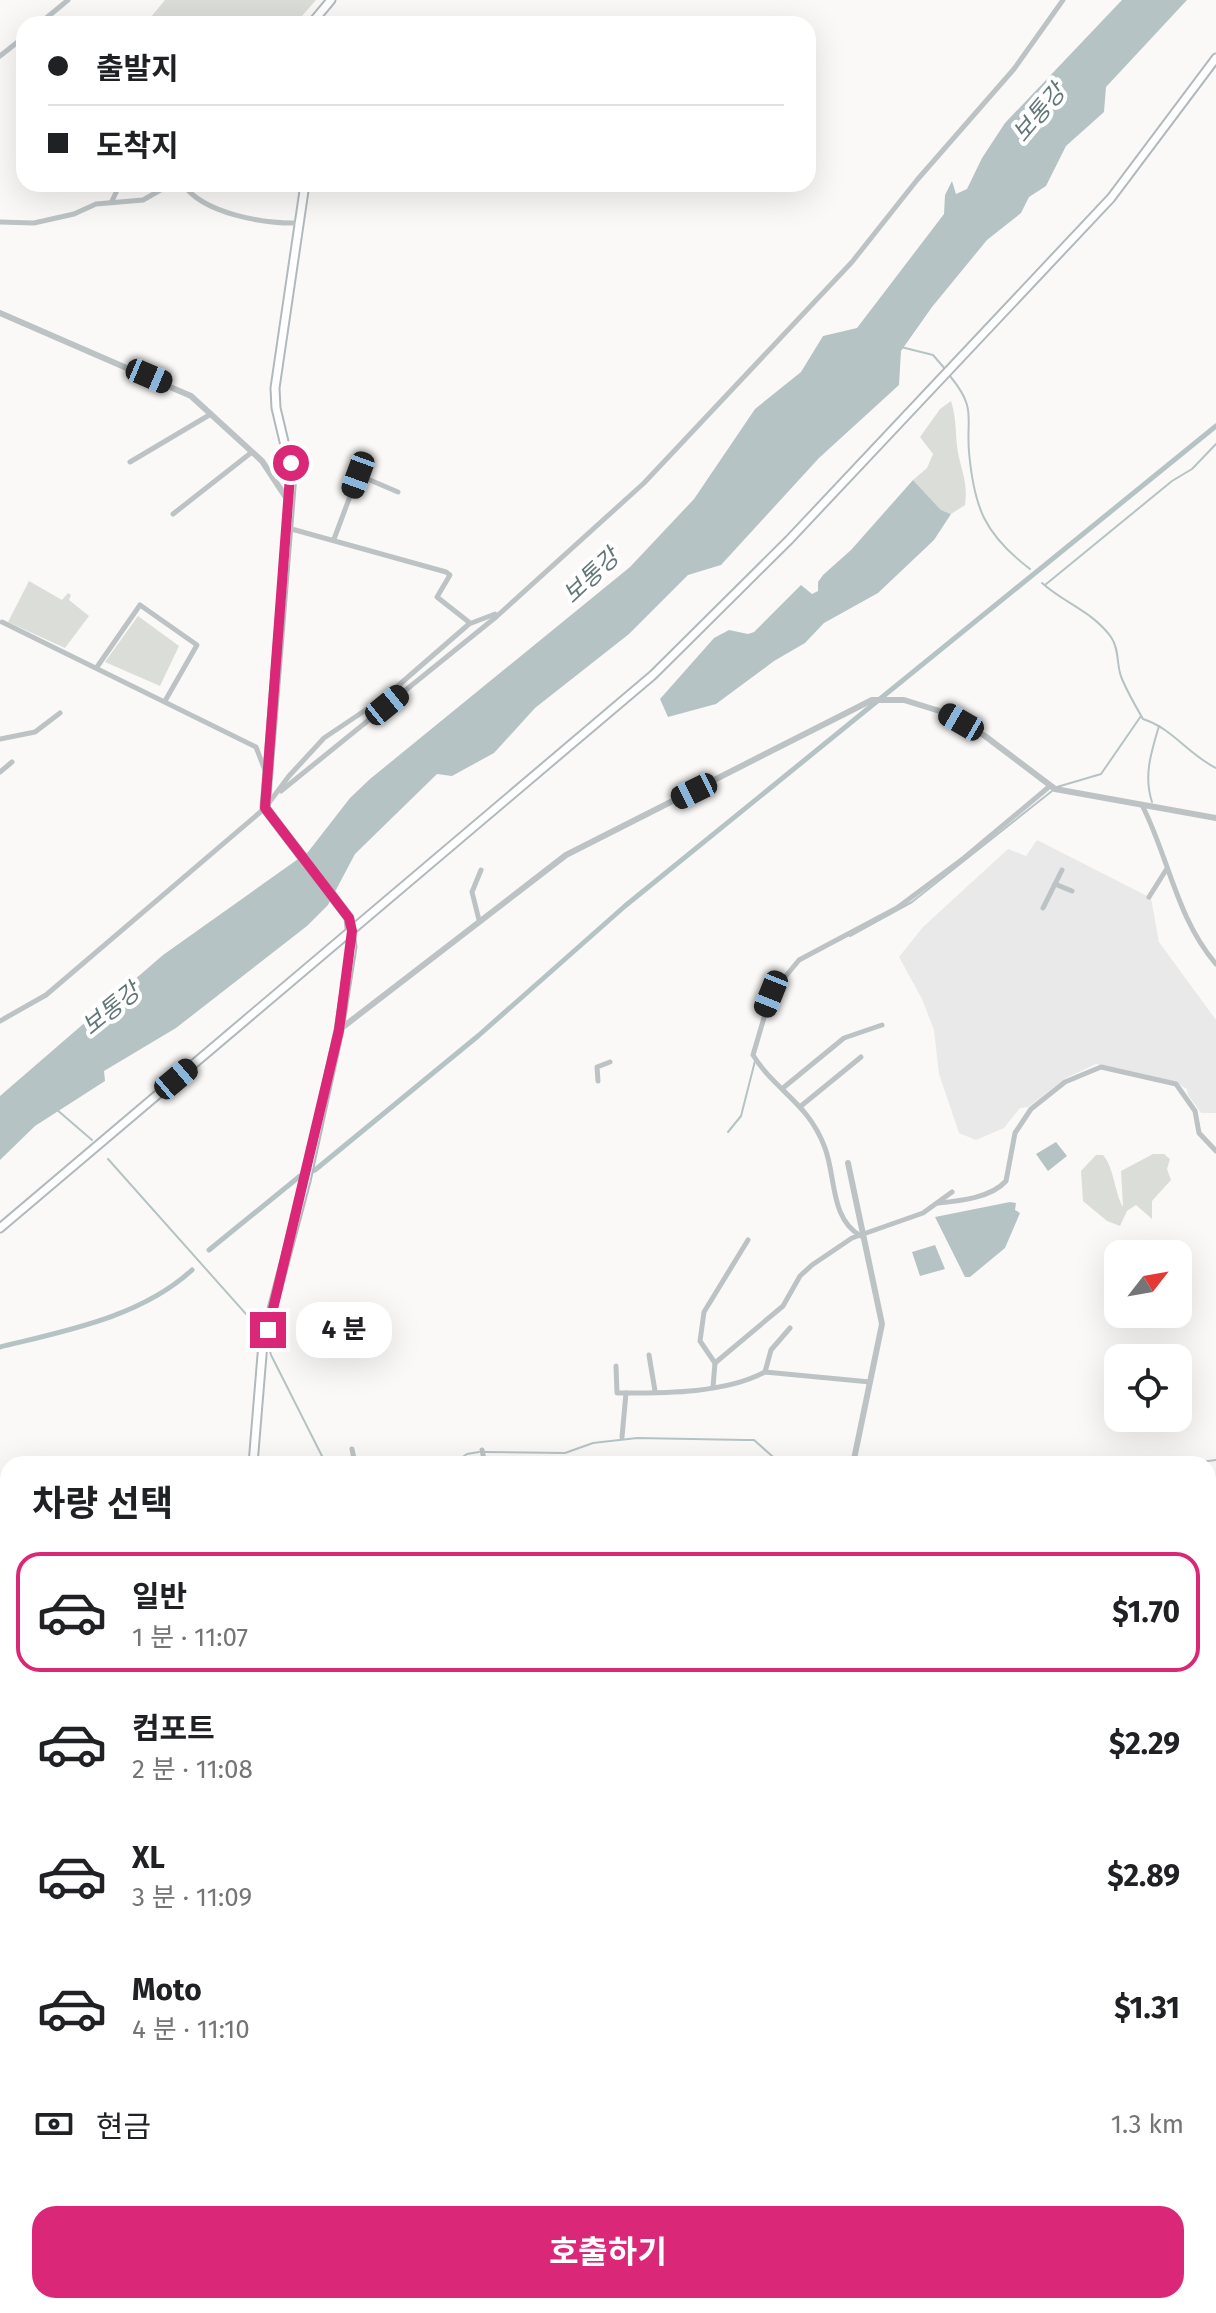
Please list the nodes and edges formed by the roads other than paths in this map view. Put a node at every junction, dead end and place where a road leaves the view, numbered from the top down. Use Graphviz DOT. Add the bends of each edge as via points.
graph roads {
  1 [pos="68,0"];
  2 [pos="331,0"];
  3 [pos="1063,0"];
  4 [pos="49,16"];
  5 [pos="318,16"];
  6 [pos="16,43"];
  7 [pos="0,56"];
  8 [pos="1216,58"];
  9 [pos="116,192"];
  10 [pos="159,192"];
  11 [pos="189,192"];
  12 [pos="304,192"];
  13 [pos="112,201"];
  14 [pos="0,222"];
  15 [pos="299,223"];
  16 [pos="0,313"];
  17 [pos="211,414"];
  18 [pos="252,452"];
  19 [pos="130,462"];
  20 [pos="398,492"];
  21 [pos="289,502"];
  22 [pos="173,514"];
  23 [pos="287,527"];
  24 [pos="334,539"];
  25 [pos="500,612"];
  26 [pos="2,622"];
  27 [pos="471,623"];
  28 [pos="97,667"];
  29 [pos="165,701"];
  30 [pos="60,713"];
  31 [pos="0,739"];
  32 [pos="12,762"];
  33 [pos="0,772"];
  34 [pos="267,774"];
  35 [pos="1053,787"];
  36 [pos="281,791"];
  37 [pos="1143,807"];
  38 [pos="265,808"];
  39 [pos="1216,818"];
  40 [pos="481,870"];
  41 [pos="1062,870"];
  42 [pos="1166,870"];
  43 [pos="1055,884"];
  44 [pos="1072,891"];
  45 [pos="1149,897"];
  46 [pos="1043,908"];
  47 [pos="479,920"];
  48 [pos="352,931"];
  49 [pos="1216,964"];
  50 [pos="0,1021"];
  51 [pos="882,1025"];
  52 [pos="339,1030"];
  53 [pos="861,1057"];
  54 [pos="610,1062"];
  55 [pos="598,1081"];
  56 [pos="783,1088"];
  57 [pos="801,1106"];
  58 [pos="1216,1151"];
  59 [pos="848,1163"];
  60 [pos="952,1192"];
  61 [pos="938,1203"];
  62 [pos="0,1228"];
  63 [pos="861,1236"];
  64 [pos="748,1240"];
  65 [pos="790,1328"];
  66 [pos="649,1355"];
  67 [pos="715,1363"];
  68 [pos="616,1366"];
  69 [pos="765,1372"];
  70 [pos="870,1382"];
  71 [pos="713,1387"];
  72 [pos="655,1391"];
  73 [pos="626,1393"];
  74 [pos="622,1437"];
  75 [pos="352,1449"];
  76 [pos="482,1450"];
  77 [pos="254,1456"];
  78 [pos="353,1456"];
  79 [pos="483,1456"];
  80 [pos="855,1456"];
  1 -- 4 [label="street"];
  2 -- 5 [label="main road"];
  3 -- 25 [label="street" via="1006,79 801,319 623,503"];
  6 -- 7 [label="street"];
  8 -- 48 [label="main road" via="1111,198 789,540 653,675"];
  9 -- 13 [label="street"];
  10 -- 13 [label="street" via="150,198"];
  11 -- 15 [label="street" via="231,212"];
  12 -- 15 [label="main road"];
  13 -- 14 [label="street" via="34,223"];
  15 -- 21 [label="main road" via="275,388 292,469"];
  16 -- 17 [label="street" via="182,390"];
  17 -- 18 [label="street"];
  17 -- 19 [label="street"];
  18 -- 21 [label="street"];
  18 -- 22 [label="street"];
  20 -- 24 [label="street" via="358,475"];
  21 -- 23 [label="main road"];
  23 -- 24 [label="street"];
  23 -- 34 [label="main road"];
  24 -- 27 [label="street" via="446,572 450,575 437,597"];
  25 -- 27 [label="street"];
  25 -- 36 [label="street"];
  26 -- 28 [label="street"];
  27 -- 36 [label="street" via="385,697 320,742"];
  28 -- 29 [label="street"];
  28 -- 29 [label="street" via="140,605 197,645"];
  29 -- 34 [label="street" via="256,747"];
  30 -- 31 [label="street" via="35,732"];
  32 -- 33 [label="street"];
  34 -- 38 [label="main road"];
  35 -- 37 [label="street"];
  35 -- 47 [label="street" via="946,713 904,700 880,700 566,855"];
  35 -- 56 [label="street" via="897,908 791,967 771,994 754,1051 770,1078"];
  36 -- 38 [label="street"];
  37 -- 39 [label="street"];
  37 -- 42 [label="street" via="1165,854"];
  38 -- 48 [label="main road" via="349,918"];
  38 -- 50 [label="street" via="46,995"];
  40 -- 47 [label="street" via="472,892"];
  41 -- 43 [label="street"];
  42 -- 45 [label="street"];
  42 -- 49 [label="street" via="1195,936"];
  43 -- 44 [label="street"];
  43 -- 46 [label="street"];
  47 -- 52 [label="street"];
  48 -- 52 [label="main road"];
  48 -- 62 [label="main road"];
  51 -- 56 [label="street" via="844,1038"];
  52 -- 77 [label="main road" via="263,1343"];
  53 -- 57 [label="street"];
  54 -- 55 [label="street" via="597,1067"];
  56 -- 57 [label="street"];
  57 -- 63 [label="street" via="825,1149 842,1218"];
  58 -- 61 [label="street" via="1199,1133 1195,1111 1176,1084 1097,1068 1065,1082 1031,1109 1015,1133 1001,1186"];
  59 -- 63 [label="street"];
  60 -- 61 [label="street"];
  61 -- 63 [label="street"];
  63 -- 67 [label="street" via="807,1269 783,1306"];
  63 -- 70 [label="street" via="882,1324"];
  64 -- 67 [label="street" via="704,1312 700,1341"];
  65 -- 69 [label="street" via="771,1350"];
  66 -- 72 [label="street"];
  67 -- 71 [label="street"];
  68 -- 73 [label="street" via="617,1393"];
  69 -- 70 [label="street"];
  69 -- 71 [label="street"];
  70 -- 80 [label="street"];
  71 -- 72 [label="street"];
  72 -- 73 [label="street"];
  73 -- 74 [label="street"];
  75 -- 78 [label="street"];
  76 -- 79 [label="street"];
}
